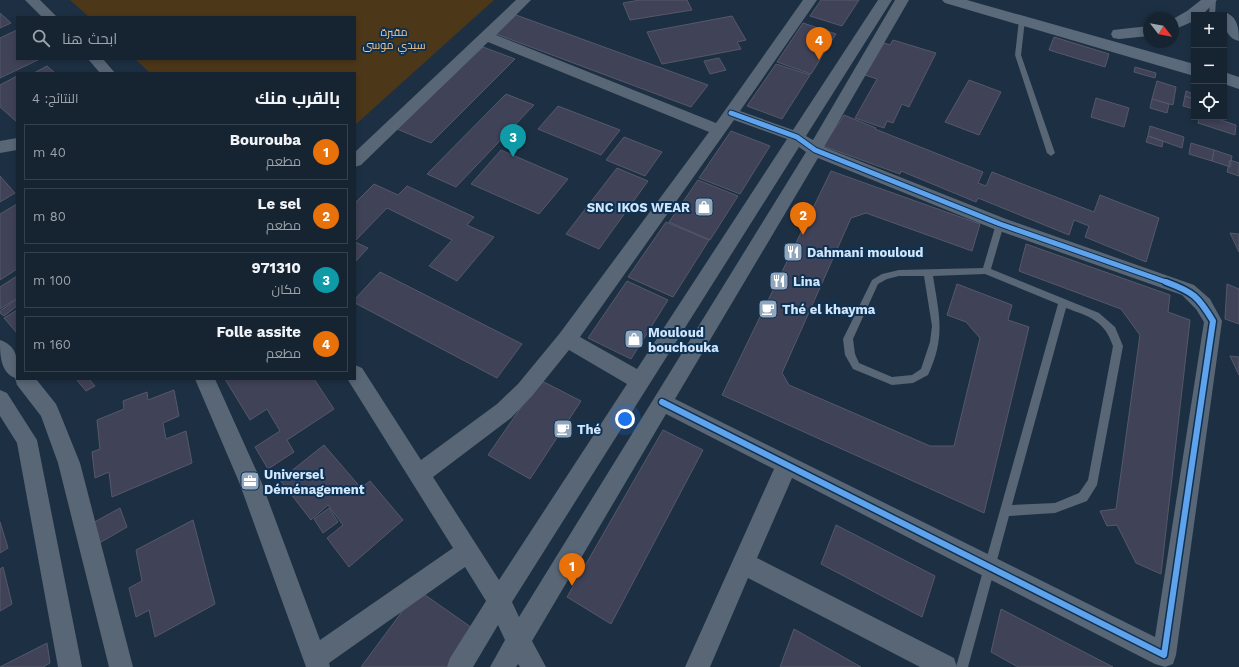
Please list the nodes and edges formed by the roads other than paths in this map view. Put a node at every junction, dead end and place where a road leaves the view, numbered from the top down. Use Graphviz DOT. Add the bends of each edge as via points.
graph roads {
  1 [pos="32,0"];
  2 [pos="524,0"];
  3 [pos="810,0"];
  4 [pos="885,0"];
  5 [pos="902,0"];
  6 [pos="950,0"];
  7 [pos="1003,0"];
  8 [pos="1209,0"];
  9 [pos="1215,0"];
  10 [pos="1213,12"];
  11 [pos="1221,12"];
  12 [pos="49,16"];
  13 [pos="1022,20"];
  14 [pos="1227,21"];
  15 [pos="1179,22"];
  16 [pos="1143,32"];
  17 [pos="1119,34"];
  18 [pos="486,36"];
  19 [pos="1239,36"];
  20 [pos="1191,55"];
  21 [pos="96,60"];
  22 [pos="1227,65"];
  23 [pos="1239,68"];
  24 [pos="1191,69"];
  25 [pos="107,72"];
  26 [pos="1227,79"];
  27 [pos="1239,83"];
  28 [pos="731,113"];
  29 [pos="719,130"];
  30 [pos="797,137"];
  31 [pos="815,150"];
  32 [pos="1051,153"];
  33 [pos="356,160"];
  34 [pos="1000,224"];
  35 [pos="986,271"];
  36 [pos="928,272"];
  37 [pos="1063,302"];
  38 [pos="567,339"];
  39 [pos="0,348"];
  40 [pos="16,369"];
  41 [pos="356,376"];
  42 [pos="25,380"];
  43 [pos="205,380"];
  44 [pos="640,381"];
  45 [pos="0,399"];
  46 [pos="662,402"];
  47 [pos="787,465"];
  48 [pos="418,475"];
  49 [pos="1006,511"];
  50 [pos="466,552"];
  51 [pos="743,563"];
  52 [pos="990,568"];
  53 [pos="499,601"];
  54 [pos="518,641"];
  55 [pos="1163,661"];
  56 [pos="316,662"];
  57 [pos="70,667"];
  58 [pos="121,667"];
  59 [pos="460,667"];
  60 [pos="502,667"];
  61 [pos="534,667"];
  62 [pos="697,667"];
  63 [pos="945,667"];
  64 [pos="962,667"];
  1 -- 12 [label="street"];
  2 -- 18 [label="street"];
  3 -- 28 [label="street"];
  4 -- 30 [label="street"];
  5 -- 31 [label="street"];
  6 -- 13 [label="highway"];
  7 -- 17 [label="highway"];
  8 -- 15 [label="highway" via="1199,11"];
  9 -- 10 [label="lane"];
  9 -- 11 [label="highway"];
  13 -- 24 [label="highway"];
  13 -- 32 [label="lane" via="1018,55"];
  14 -- 19 [label="highway"];
  16 -- 17 [label="highway"];
  17 -- 20 [label="highway"];
  18 -- 29 [label="street"];
  18 -- 33 [label="street"];
  21 -- 25 [label="street"];
  22 -- 23 [label="highway"];
  26 -- 27 [label="highway"];
  28 -- 29 [label="street"];
  28 -- 30 [label="street"];
  29 -- 38 [label="street"];
  30 -- 31 [label="street"];
  30 -- 44 [label="street"];
  31 -- 34 [label="street"];
  31 -- 46 [label="street"];
  34 -- 35 [label="lane"];
  34 -- 55 [label="street" via="1188,290 1204,304 1213,321"];
  35 -- 36 [label="lane"];
  35 -- 37 [label="lane"];
  36 -- 36 [label="lane" via="936,326 935,342 925,372 913,379 892,381 856,366 850,355 848,339 875,282 885,276 899,273"];
  37 -- 49 [label="lane"];
  37 -- 49 [label="lane" via="1096,316 1112,330 1118,346 1093,482 1083,497 1055,508"];
  38 -- 44 [label="street"];
  38 -- 48 [label="street" via="504,411"];
  39 -- 40 [label="street"];
  41 -- 48 [label="street"];
  42 -- 58 [label="street" via="49,411 69,463"];
  43 -- 56 [label="street" via="250,481"];
  44 -- 53 [label="street"];
  45 -- 57 [label="street" via="27,440"];
  46 -- 47 [label="street"];
  46 -- 54 [label="street"];
  47 -- 51 [label="street"];
  47 -- 52 [label="street"];
  48 -- 50 [label="street"];
  49 -- 52 [label="lane"];
  50 -- 53 [label="street"];
  50 -- 56 [label="street"];
  51 -- 62 [label="street"];
  51 -- 63 [label="street"];
  52 -- 55 [label="street"];
  52 -- 64 [label="lane"];
  53 -- 54 [label="street"];
  53 -- 59 [label="street"];
  54 -- 60 [label="street"];
  54 -- 61 [label="street"];
}
